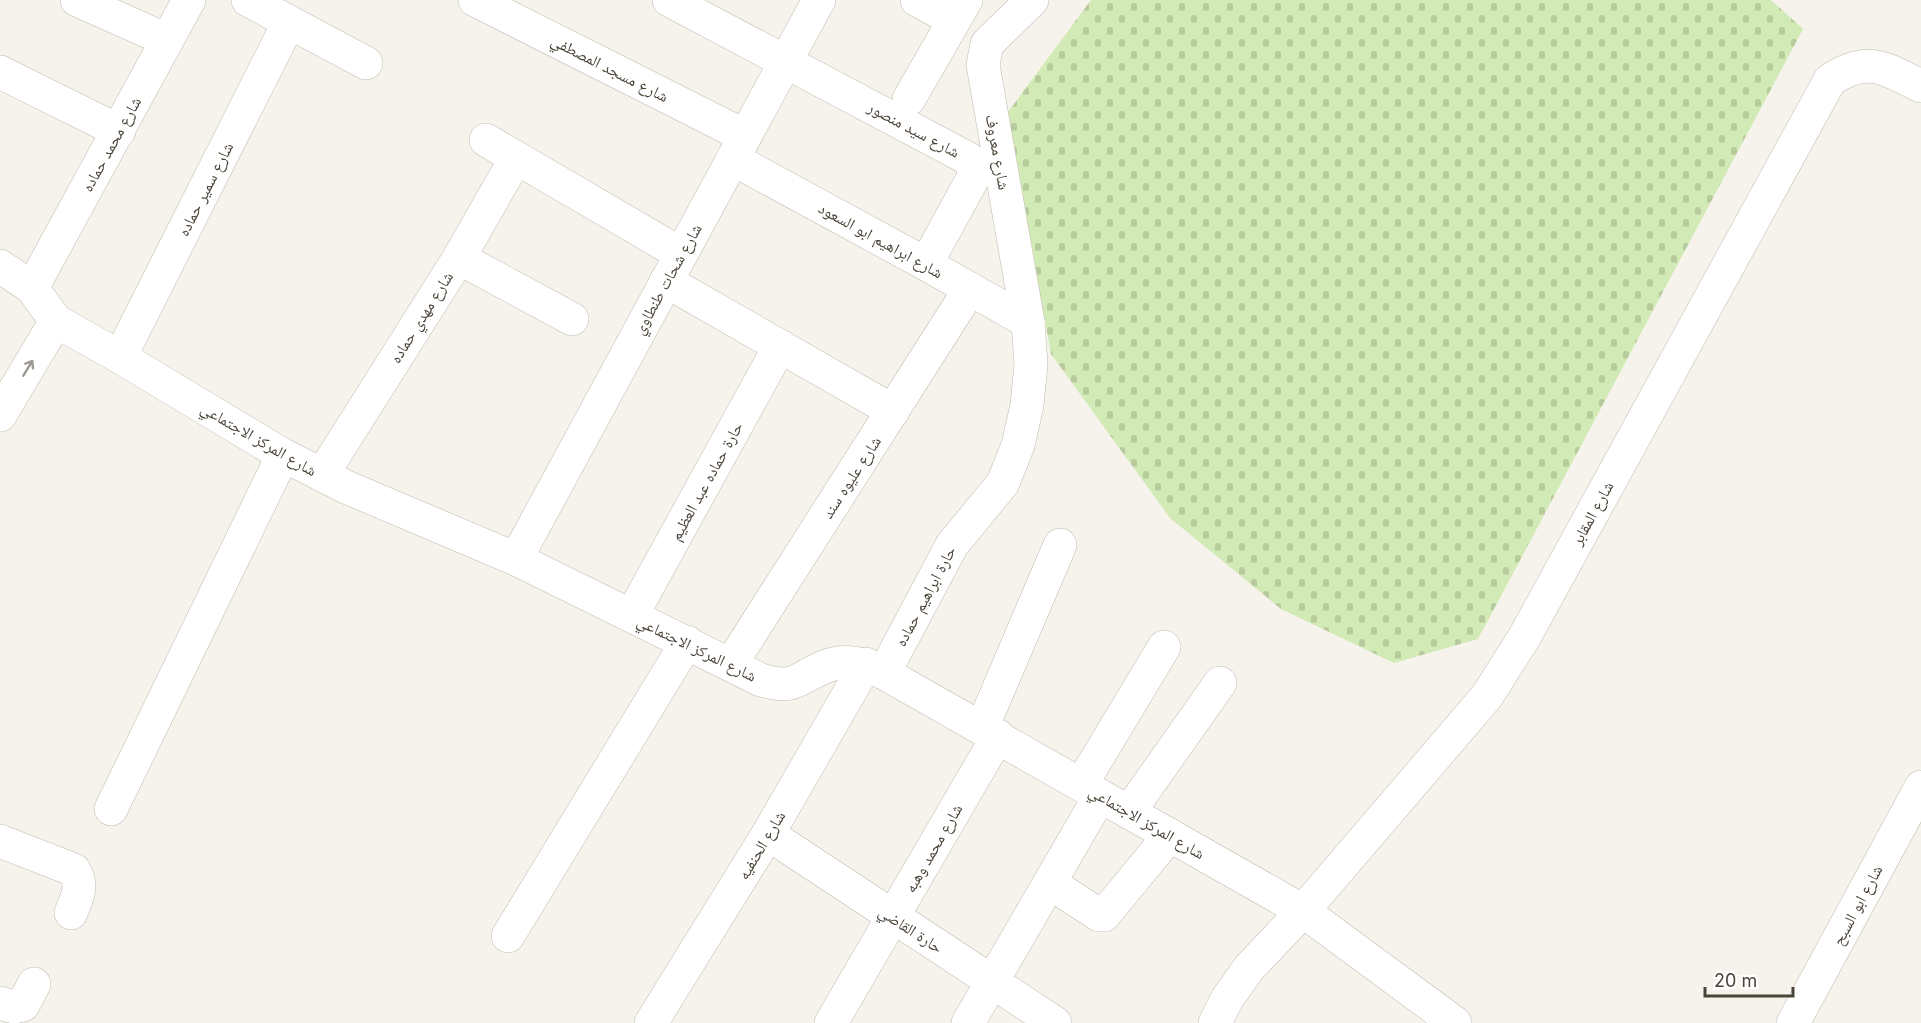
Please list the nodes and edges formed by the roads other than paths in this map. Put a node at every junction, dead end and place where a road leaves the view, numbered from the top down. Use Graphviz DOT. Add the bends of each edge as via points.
graph roads {
  1 [pos="77,0"];
  2 [pos="189,0"];
  3 [pos="248,0"];
  4 [pos="475,0"];
  5 [pos="669,0"];
  6 [pos="819,0"];
  7 [pos="917,0"];
  8 [pos="1032,0"];
  9 [pos="960,10"];
  10 [pos="289,22"];
  11 [pos="167,40"];
  12 [pos="786,61"];
  13 [pos="366,63"];
  14 [pos="0,72"];
  15 [pos="1921,86"];
  16 [pos="909,99"];
  17 [pos="119,131"];
  18 [pos="486,140"];
  19 [pos="739,147"];
  20 [pos="516,158"];
  21 [pos="459,258"];
  22 [pos="926,264"];
  23 [pos="0,266"];
  24 [pos="674,267"];
  25 [pos="32,288"];
  26 [pos="970,289"];
  27 [pos="572,319"];
  28 [pos="57,321"];
  29 [pos="1028,322"];
  30 [pos="780,346"];
  31 [pos="120,357"];
  32 [pos="892,411"];
  33 [pos="0,415"];
  34 [pos="283,455"];
  35 [pos="322,474"];
  36 [pos="1060,545"];
  37 [pos="516,559"];
  38 [pos="632,615"];
  39 [pos="687,642"];
  40 [pos="1164,647"];
  41 [pos="731,664"];
  42 [pos="875,668"];
  43 [pos="1220,683"];
  44 [pos="990,732"];
  45 [pos="1921,788"];
  46 [pos="1091,790"];
  47 [pos="111,809"];
  48 [pos="1129,812"];
  49 [pos="768,834"];
  50 [pos="1170,835"];
  51 [pos="0,842"];
  52 [pos="1050,883"];
  53 [pos="1303,911"];
  54 [pos="70,913"];
  55 [pos="893,917"];
  56 [pos="508,936"];
  57 [pos="992,981"];
  58 [pos="34,984"];
  59 [pos="0,1003"];
  60 [pos="651,1023"];
  61 [pos="831,1023"];
  62 [pos="968,1023"];
  63 [pos="1055,1023"];
  64 [pos="1215,1023"];
  65 [pos="1455,1023"];
  66 [pos="1793,1023"];
  1 -- 11 [label="street"];
  2 -- 11 [label="street, شارع محمد حماده"];
  3 -- 10 [label="street"];
  4 -- 19 [label="street, شارع مسجد المصطفي"];
  5 -- 12 [label="street"];
  6 -- 12 [label="street, شارع شحات طنطاوي"];
  7 -- 9 [label="street"];
  8 -- 29 [label="street, شارع معروف" via="987,45 983,64"];
  9 -- 16 [label="street"];
  10 -- 13 [label="street"];
  10 -- 31 [label="street, شارع سمير حماده"];
  11 -- 17 [label="street, شارع محمد حماده"];
  12 -- 19 [label="street, شارع شحات طنطاوي"];
  12 -- 22 [label="street, شارع سيد منصور" via="969,159 975,170 972,180"];
  14 -- 17 [label="street"];
  15 -- 53 [label="street, شارع المقابر" via="1885,68 1865,65 1830,80 1531,626 1494,686"];
  17 -- 25 [label="street, شارع محمد حماده"];
  18 -- 20 [label="street"];
  19 -- 22 [label="street, شارع ابراهيم ابو السعود"];
  19 -- 24 [label="street, شارع شحات طنطاوي"];
  20 -- 21 [label="street, شارع مهدي حماده"];
  20 -- 24 [label="street"];
  21 -- 27 [label="street"];
  21 -- 35 [label="street, شارع مهدي حماده"];
  22 -- 26 [label="street, شارع ابراهيم ابو السعود"];
  23 -- 25 [label="street, شارع المركز الاجتماعي"];
  24 -- 30 [label="street"];
  24 -- 37 [label="street, شارع شحات طنطاوي"];
  25 -- 28 [label="street, شارع المركز الاجتماعي"];
  26 -- 29 [label="street, شارع ابراهيم ابو السعود"];
  26 -- 32 [label="street, شارع عليوه سند"];
  28 -- 31 [label="street, شارع المركز الاجتماعي"];
  33 -- 28 [label="street, one-way"];
  29 -- 42 [label="street, حارة ابراهيم حماده" via="1031,364 1027,405 1018,445 1003,483 952,545"];
  30 -- 32 [label="street"];
  30 -- 38 [label="street, حارة حماده عبد العظيم"];
  31 -- 34 [label="street, شارع المركز الاجتماعي"];
  32 -- 41 [label="street, شارع عليوه سند"];
  34 -- 35 [label="street, شارع المركز الاجتماعي"];
  34 -- 47 [label="street"];
  35 -- 37 [label="street, شارع المركز الاجتماعي"];
  36 -- 44 [label="street, شارع محمد وهبه"];
  37 -- 38 [label="street, شارع المركز الاجتماعي"];
  38 -- 39 [label="street, شارع المركز الاجتماعي"];
  39 -- 41 [label="street, شارع المركز الاجتماعي"];
  39 -- 56 [label="street"];
  40 -- 46 [label="street"];
  41 -- 42 [label="street, شارع المركز الاجتماعي" via="776,684 790,684 825,666 847,662"];
  42 -- 44 [label="street, شارع المركز الاجتماعي"];
  42 -- 49 [label="street, شارع الحنفيه"];
  43 -- 48 [label="street"];
  44 -- 46 [label="street, شارع المركز الاجتماعي"];
  44 -- 55 [label="street, شارع محمد وهبه"];
  45 -- 66 [label="street, شارع ابو السبح"];
  46 -- 48 [label="street, شارع المركز الاجتماعي"];
  46 -- 52 [label="street"];
  48 -- 50 [label="street, شارع المركز الاجتماعي"];
  49 -- 55 [label="street, حارة القاضي"];
  49 -- 60 [label="street, شارع الحنفيه"];
  50 -- 52 [label="street" via="1104,915"];
  50 -- 53 [label="street, شارع المركز الاجتماعي"];
  51 -- 54 [label="street" via="74,870 79,891"];
  52 -- 57 [label="street"];
  53 -- 64 [label="street, شارع المقابر" via="1250,968"];
  53 -- 65 [label="street, شارع المركز الاجتماعي"];
  55 -- 57 [label="street, حارة القاضي"];
  55 -- 61 [label="street, شارع محمد وهبه"];
  57 -- 62 [label="street"];
  57 -- 63 [label="street, حارة القاضي"];
  58 -- 59 [label="street" via="23,1005"];
}
